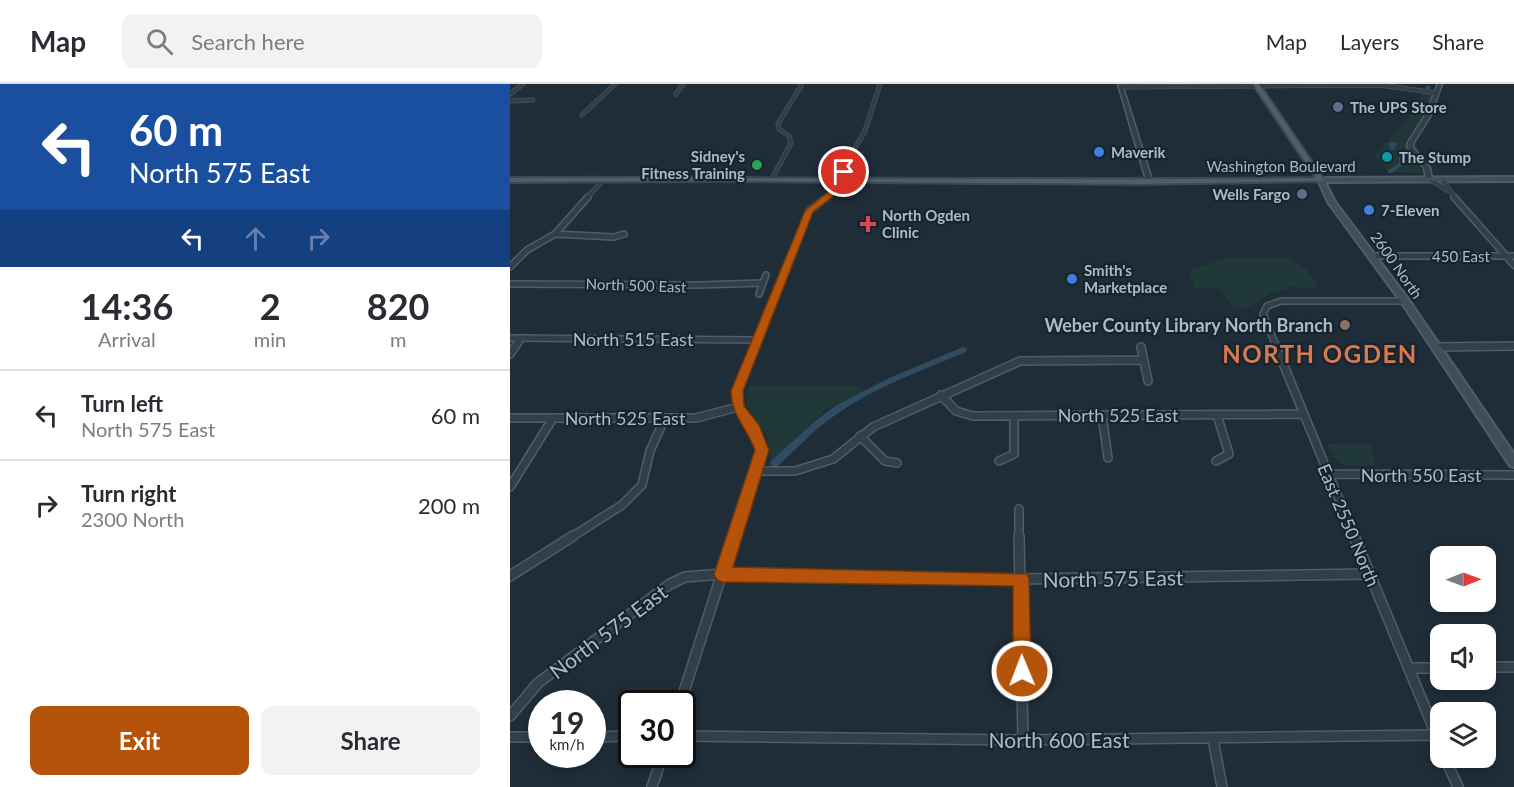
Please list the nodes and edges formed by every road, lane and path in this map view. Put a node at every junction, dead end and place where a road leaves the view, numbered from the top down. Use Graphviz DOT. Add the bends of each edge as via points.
graph roads {
  1 [pos="523,84"];
  2 [pos="615,84"];
  3 [pos="683,84"];
  4 [pos="802,84"];
  5 [pos="880,84"];
  6 [pos="1256,84"];
  7 [pos="1440,84"];
  8 [pos="1120,85"];
  9 [pos="1437,93"];
  10 [pos="510,94"];
  11 [pos="676,94"];
  12 [pos="533,100"];
  13 [pos="510,101"];
  14 [pos="582,115"];
  15 [pos="1427,168"];
  16 [pos="773,177"];
  17 [pos="841,179"];
  18 [pos="984,179"];
  19 [pos="1430,179"];
  20 [pos="1442,179"];
  21 [pos="1514,179"];
  22 [pos="510,180"];
  23 [pos="603,180"];
  24 [pos="722,180"];
  25 [pos="1149,180"];
  26 [pos="1321,180"];
  27 [pos="1447,190"];
  28 [pos="555,234"];
  29 [pos="624,234"];
  30 [pos="1373,256"];
  31 [pos="1506,256"];
  32 [pos="1514,256"];
  33 [pos="1514,265"];
  34 [pos="510,267"];
  35 [pos="766,274"];
  36 [pos="762,283"];
  37 [pos="510,284"];
  38 [pos="759,294"];
  39 [pos="1405,301"];
  40 [pos="510,338"];
  41 [pos="522,338"];
  42 [pos="757,340"];
  43 [pos="1514,346"];
  44 [pos="1141,347"];
  45 [pos="1435,347"];
  46 [pos="510,354"];
  47 [pos="1143,360"];
  48 [pos="1148,381"];
  49 [pos="941,395"];
  50 [pos="738,407"];
  51 [pos="1303,414"];
  52 [pos="1102,415"];
  53 [pos="1217,415"];
  54 [pos="1014,416"];
  55 [pos="510,418"];
  56 [pos="553,418"];
  57 [pos="664,418"];
  58 [pos="860,436"];
  59 [pos="1108,458"];
  60 [pos="1216,460"];
  61 [pos="999,461"];
  62 [pos="897,463"];
  63 [pos="1514,463"];
  64 [pos="756,471"];
  65 [pos="1328,474"];
  66 [pos="1514,475"];
  67 [pos="510,487"];
  68 [pos="1019,509"];
  69 [pos="722,574"];
  70 [pos="1369,574"];
  71 [pos="510,576"];
  72 [pos="1021,579"];
  73 [pos="1496,667"];
  74 [pos="1514,667"];
  75 [pos="1410,668"];
  76 [pos="1430,668"];
  77 [pos="685,690"];
  78 [pos="510,716"];
  79 [pos="1430,719"];
  80 [pos="696,736"];
  81 [pos="510,737"];
  82 [pos="528,737"];
  83 [pos="1213,739"];
  84 [pos="1023,740"];
  85 [pos="1430,740"];
  86 [pos="658,768"];
  87 [pos="1449,768"];
  88 [pos="652,787"];
  89 [pos="1222,787"];
  90 [pos="1458,787"];
  1 -- 10 [label="street"];
  2 -- 14 [label="street"];
  3 -- 11 [label="street"];
  4 -- 16 [label="street" via="778,124 791,143"];
  5 -- 17 [label="street" via="865,131"];
  6 -- 8 [label="street"];
  6 -- 9 [label="street" via="1380,85"];
  6 -- 26 [label="main road, 2600 North"];
  7 -- 9 [label="street"];
  8 -- 25 [label="street"];
  9 -- 15 [label="street" via="1411,142 1413,151"];
  12 -- 13 [label="street"];
  15 -- 19 [label="street"];
  15 -- 20 [label="street"];
  16 -- 17 [label="main road"];
  16 -- 24 [label="main road"];
  17 -- 18 [label="main road"];
  17 -- 24 [label="main road"];
  17 -- 42 [label="street" via="833,192 809,211"];
  18 -- 25 [label="main road, Washington Boulevard"];
  18 -- 25 [label="main road" via="1092,176"];
  19 -- 20 [label="main road, Washington Boulevard"];
  19 -- 26 [label="main road, Washington Boulevard"];
  19 -- 27 [label="street"];
  20 -- 21 [label="main road, Washington Boulevard"];
  20 -- 27 [label="street"];
  22 -- 23 [label="main road"];
  23 -- 24 [label="main road"];
  23 -- 28 [label="street"];
  25 -- 26 [label="main road, Washington Boulevard"];
  26 -- 30 [label="main road, 2600 North" via="1332,202"];
  27 -- 31 [label="street"];
  28 -- 29 [label="street"];
  28 -- 34 [label="street" via="527,250"];
  30 -- 31 [label="street, 450 East"];
  30 -- 39 [label="main road, 2600 North"];
  31 -- 32 [label="street, 450 East"];
  31 -- 33 [label="street"];
  35 -- 36 [label="street"];
  36 -- 37 [label="street, North 500 East" via="699,287"];
  36 -- 38 [label="street"];
  39 -- 45 [label="main road, 2600 North"];
  39 -- 51 [label="street, East 2550 North" via="1281,301 1267,306 1263,314 1267,327"];
  40 -- 41 [label="street, North 515 East"];
  41 -- 42 [label="street, North 515 East"];
  41 -- 46 [label="street"];
  42 -- 50 [label="street" via="737,391"];
  43 -- 45 [label="street"];
  44 -- 47 [label="street"];
  45 -- 63 [label="main road, 2600 North"];
  47 -- 48 [label="street"];
  47 -- 49 [label="street" via="1023,360"];
  49 -- 54 [label="street, North 525 East" via="956,411 973,417"];
  49 -- 58 [label="street"];
  50 -- 57 [label="street, North 525 East" via="696,418"];
  50 -- 64 [label="street" via="754,429 762,450"];
  51 -- 53 [label="street, North 525 East"];
  51 -- 65 [label="street, East 2550 North"];
  52 -- 53 [label="street, North 525 East"];
  52 -- 54 [label="street, North 525 East"];
  52 -- 59 [label="street"];
  53 -- 60 [label="street" via="1228,454"];
  54 -- 61 [label="street" via="1014,454"];
  55 -- 56 [label="street, North 525 East"];
  56 -- 57 [label="street, North 525 East"];
  56 -- 67 [label="street"];
  57 -- 71 [label="street" via="650,451 642,485 622,505"];
  58 -- 62 [label="street" via="885,461"];
  58 -- 64 [label="street" via="833,459 816,466 795,471"];
  64 -- 69 [label="street"];
  65 -- 66 [label="street, North 550 East"];
  65 -- 70 [label="street, East 2550 North"];
  68 -- 72 [label="street"];
  69 -- 72 [label="street, North 575 East"];
  69 -- 77 [label="street"];
  69 -- 78 [label="street, North 575 East" via="685,577 670,584 538,683"];
  70 -- 72 [label="street, North 575 East"];
  70 -- 75 [label="street, East 2550 North"];
  72 -- 84 [label="street"];
  73 -- 74 [label="street"];
  75 -- 76 [label="street"];
  75 -- 79 [label="street, East 2550 North"];
  80 -- 84 [label="street, North 600 East"];
  81 -- 82 [label="street"];
  83 -- 84 [label="street, North 600 East"];
  83 -- 85 [label="street, North 600 East"];
  83 -- 89 [label="street"];
  86 -- 88 [label="street"];
  87 -- 90 [label="street"];
}
